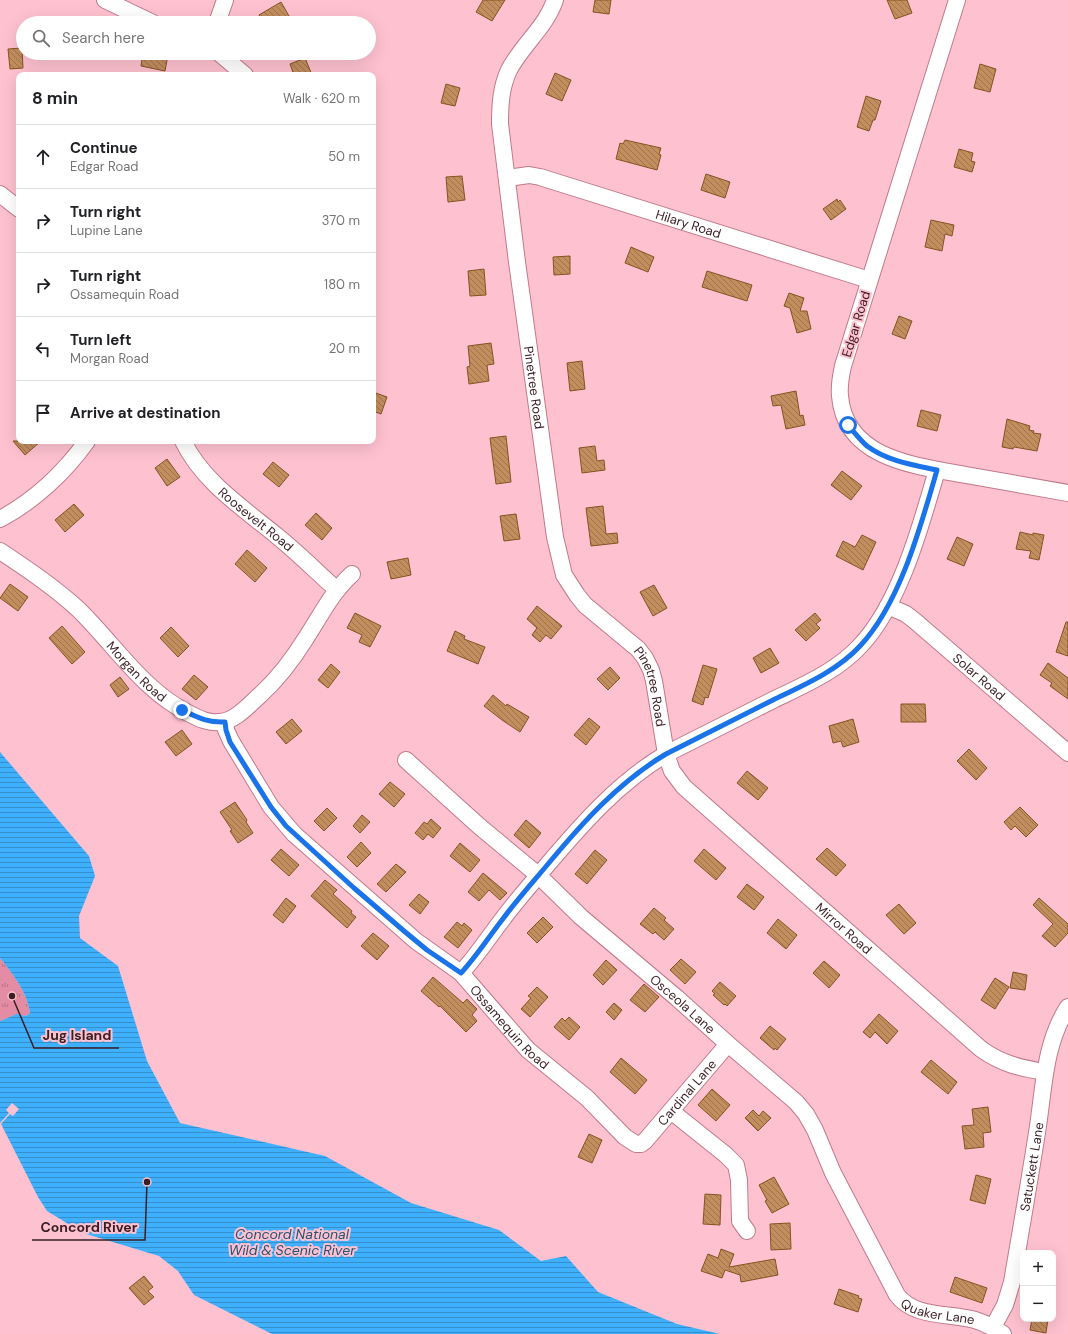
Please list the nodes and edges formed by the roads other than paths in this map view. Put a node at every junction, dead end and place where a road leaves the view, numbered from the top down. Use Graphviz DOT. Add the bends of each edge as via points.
graph roads {
  1 [pos="105,0"];
  2 [pos="225,0"];
  3 [pos="555,0"];
  4 [pos="958,0"];
  5 [pos="138,16"];
  6 [pos="219,16"];
  7 [pos="227,60"];
  8 [pos="241,72"];
  9 [pos="507,178"];
  10 [pos="0,194"];
  11 [pos="16,207"];
  12 [pos="869,280"];
  13 [pos="85,444"];
  14 [pos="184,444"];
  15 [pos="937,470"];
  16 [pos="1068,493"];
  17 [pos="0,518"];
  18 [pos="0,551"];
  19 [pos="352,574"];
  20 [pos="337,590"];
  21 [pos="888,606"];
  22 [pos="225,722"];
  23 [pos="1068,753"];
  24 [pos="666,754"];
  25 [pos="406,760"];
  26 [pos="538,875"];
  27 [pos="461,973"];
  28 [pos="1068,1007"];
  29 [pos="728,1044"];
  30 [pos="1045,1072"];
  31 [pos="671,1110"];
  32 [pos="646,1141"];
  33 [pos="747,1231"];
  34 [pos="897,1295"];
  35 [pos="998,1331"];
  1 -- 5 [label="street"];
  2 -- 6 [label="street"];
  3 -- 9 [label="street, Pinetree Road" via="546,20 517,58 504,82 500,124"];
  4 -- 12 [label="street, Edgar Road"];
  7 -- 8 [label="street"];
  9 -- 12 [label="street, Hilary Road" via="540,176"];
  9 -- 24 [label="street, Pinetree Road" via="555,537 564,575 585,605 638,649 645,658 654,681"];
  10 -- 11 [label="street"];
  12 -- 15 [label="street, Edgar Road" via="840,382 840,396 848,425 868,446 896,460"];
  13 -- 17 [label="street" via="53,480 22,506"];
  14 -- 20 [label="street, Roosevelt Road" via="190,455 211,480"];
  15 -- 16 [label="street, Edgar Road"];
  15 -- 21 [label="street" via="916,538"];
  18 -- 22 [label="street, Morgan Road" via="76,608 138,676 165,700 203,720"];
  19 -- 20 [label="street"];
  20 -- 22 [label="street" via="286,668 259,696 234,718"];
  21 -- 23 [label="street, Solar Road" via="915,621"];
  21 -- 24 [label="street" via="860,647 832,669"];
  22 -- 27 [label="street, Ossamequin Road" via="230,742 286,826 410,936"];
  24 -- 26 [label="street" via="636,773 610,797"];
  24 -- 30 [label="street, Mirror Road" via="672,771 684,787 981,1049 1005,1064"];
  25 -- 26 [label="street, Osceola Lane"];
  26 -- 27 [label="street"];
  26 -- 29 [label="street, Osceola Lane" via="581,917 678,998"];
  27 -- 32 [label="street, Ossamequin Road" via="538,1060 587,1098 625,1137 636,1144"];
  28 -- 30 [label="street, Satuckett Lane" via="1055,1033"];
  29 -- 31 [label="street, Cardinal Lane"];
  29 -- 34 [label="street, Osceola Lane" via="796,1102 806,1114 832,1173"];
  30 -- 35 [label="street, Satuckett Lane" via="1012,1282"];
  31 -- 32 [label="street, Cardinal Lane"];
  31 -- 33 [label="street" via="736,1165 740,1221"];
  34 -- 35 [label="street, Quaker Lane" via="916,1309 974,1320"];
}
